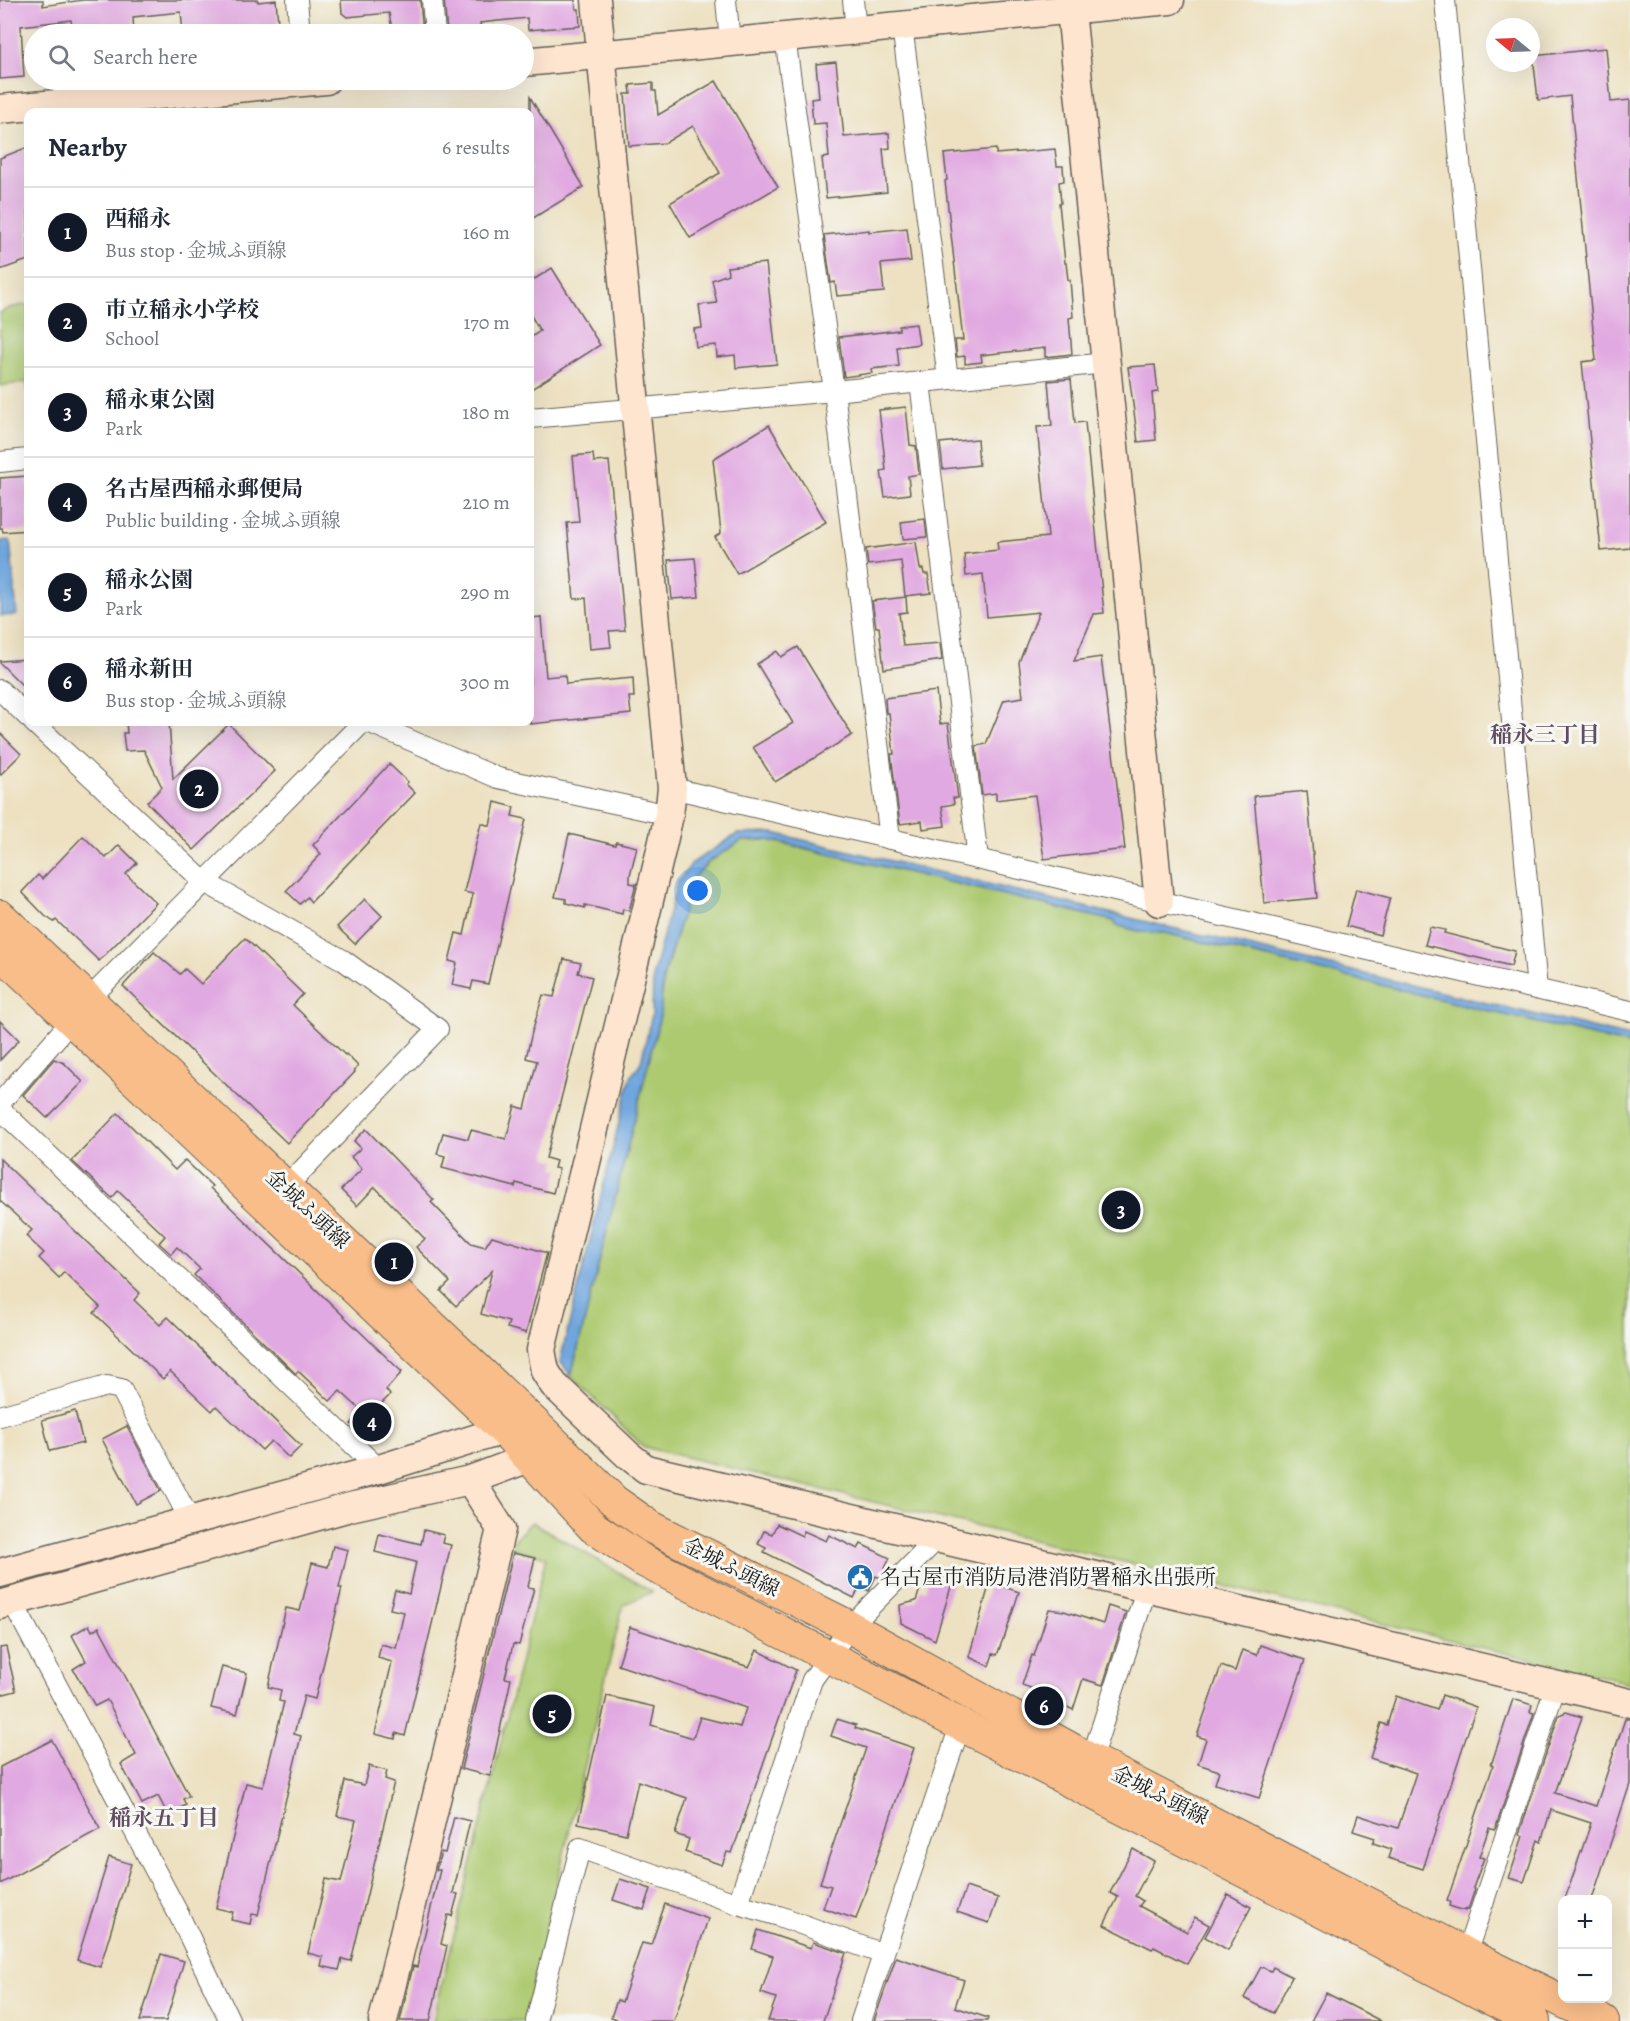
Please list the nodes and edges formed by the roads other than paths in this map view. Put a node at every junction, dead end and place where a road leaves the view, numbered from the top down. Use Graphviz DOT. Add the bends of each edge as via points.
graph roads {
  1 [pos="297,0"];
  2 [pos="432,0"];
  3 [pos="596,0"];
  4 [pos="726,0"];
  5 [pos="853,0"];
  6 [pos="1170,0"];
  7 [pos="1445,0"];
  8 [pos="1071,5"];
  9 [pos="299,24"];
  10 [pos="434,24"];
  11 [pos="902,26"];
  12 [pos="856,30"];
  13 [pos="785,37"];
  14 [pos="730,42"];
  15 [pos="601,55"];
  16 [pos="534,61"];
  17 [pos="204,90"];
  18 [pos="0,109"];
  19 [pos="1106,363"];
  20 [pos="948,379"];
  21 [pos="920,382"];
  22 [pos="834,391"];
  23 [pos="635,409"];
  24 [pos="534,418"];
  25 [pos="24,459"];
  26 [pos="0,462"];
  27 [pos="0,690"];
  28 [pos="24,713"];
  29 [pos="37,726"];
  30 [pos="359,726"];
  31 [pos="377,726"];
  32 [pos="670,801"];
  33 [pos="890,839"];
  34 [pos="978,859"];
  35 [pos="203,881"];
  36 [pos="1159,902"];
  37 [pos="0,916"];
  38 [pos="0,952"];
  39 [pos="1537,989"];
  40 [pos="80,1010"];
  41 [pos="1630,1011"];
  42 [pos="0,1103"];
  43 [pos="0,1109"];
  44 [pos="285,1188"];
  45 [pos="0,1416"];
  46 [pos="518,1425"];
  47 [pos="529,1458"];
  48 [pos="379,1469"];
  49 [pos="470,1480"];
  50 [pos="191,1521"];
  51 [pos="938,1538"];
  52 [pos="0,1573"];
  53 [pos="1147,1587"];
  54 [pos="6,1603"];
  55 [pos="850,1627"];
  56 [pos="828,1656"];
  57 [pos="1556,1685"];
  58 [pos="1630,1703"];
  59 [pos="961,1724"];
  60 [pos="1091,1760"];
  61 [pos="738,1905"];
  62 [pos="883,1954"];
  63 [pos="1466,1954"];
  64 [pos="230,2021"];
  65 [pos="383,2021"];
  66 [pos="536,2021"];
  67 [pos="861,2021"];
  68 [pos="1534,2021"];
  69 [pos="1603,2021"];
  1 -- 9 [label="street"];
  2 -- 10 [label="street"];
  3 -- 15 [label="street"];
  4 -- 14 [label="street"];
  5 -- 12 [label="street"];
  6 -- 8 [label="street"];
  7 -- 39 [label="street"];
  8 -- 11 [label="street"];
  8 -- 19 [label="street"];
  11 -- 12 [label="street"];
  11 -- 20 [label="street"];
  12 -- 13 [label="street"];
  13 -- 14 [label="street"];
  13 -- 22 [label="street"];
  14 -- 15 [label="street"];
  15 -- 16 [label="street"];
  15 -- 23 [label="street"];
  17 -- 18 [label="street"];
  19 -- 20 [label="street"];
  19 -- 36 [label="street"];
  20 -- 21 [label="street"];
  21 -- 22 [label="street"];
  21 -- 34 [label="street"];
  22 -- 23 [label="street"];
  22 -- 33 [label="street"];
  23 -- 24 [label="street"];
  23 -- 32 [label="street"];
  25 -- 26 [label="street"];
  27 -- 28 [label="street"];
  29 -- 35 [label="street"];
  30 -- 35 [label="street"];
  31 -- 32 [label="street" via="498,777"];
  32 -- 33 [label="street"];
  32 -- 51 [label="street" via="541,1350 545,1371 554,1385 646,1469"];
  33 -- 34 [label="street"];
  34 -- 36 [label="street"];
  35 -- 40 [label="street"];
  35 -- 44 [label="street" via="343,960 438,1029"];
  36 -- 39 [label="street"];
  37 -- 40 [label="main road, 金城ふ頭線"];
  38 -- 40 [label="main road, 金城ふ頭線"];
  39 -- 41 [label="street"];
  40 -- 42 [label="street"];
  40 -- 44 [label="main road, 金城ふ頭線"];
  40 -- 46 [label="main road, 金城ふ頭線"];
  43 -- 48 [label="street"];
  44 -- 46 [label="main road, 金城ふ頭線"];
  45 -- 50 [label="street" via="107,1386 121,1389"];
  46 -- 47 [label="main road, 金城ふ頭線"];
  46 -- 48 [label="street"];
  46 -- 55 [label="main road, 金城ふ頭線" via="651,1527"];
  47 -- 49 [label="street"];
  47 -- 56 [label="main road, 金城ふ頭線" via="593,1527 642,1560"];
  48 -- 50 [label="street"];
  49 -- 54 [label="street" via="350,1507"];
  49 -- 65 [label="street" via="501,1529"];
  50 -- 52 [label="street"];
  51 -- 53 [label="street"];
  51 -- 55 [label="street"];
  53 -- 57 [label="street"];
  53 -- 60 [label="street"];
  54 -- 64 [label="street" via="179,1915"];
  55 -- 56 [label="street"];
  55 -- 60 [label="main road, 金城ふ頭線"];
  56 -- 59 [label="main road, 金城ふ頭線"];
  56 -- 61 [label="street" via="812,1680"];
  57 -- 58 [label="street"];
  57 -- 63 [label="street"];
  59 -- 62 [label="street"];
  59 -- 68 [label="main road, 金城ふ頭線"];
  60 -- 63 [label="main road, 金城ふ頭線"];
  61 -- 62 [label="street"];
  61 -- 66 [label="street" via="580,1848"];
  62 -- 67 [label="street"];
  63 -- 69 [label="main road, 金城ふ頭線"];
}
